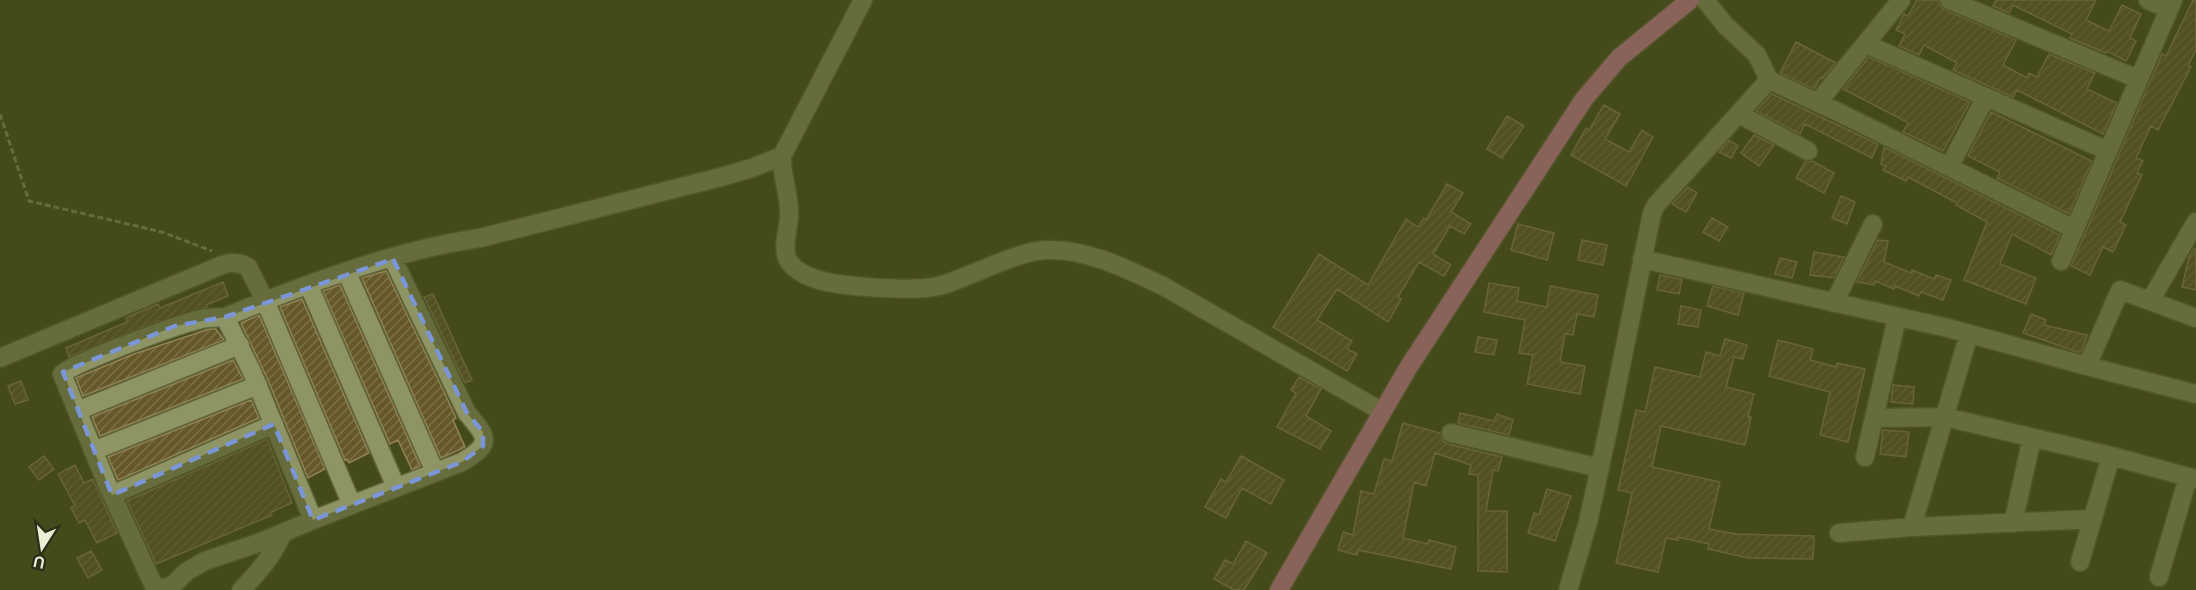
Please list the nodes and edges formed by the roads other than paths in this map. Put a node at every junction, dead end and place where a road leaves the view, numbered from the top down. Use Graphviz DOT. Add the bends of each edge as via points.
graph roads {
  1 [pos="863,0"];
  2 [pos="1690,0"];
  3 [pos="1705,0"];
  4 [pos="1901,0"];
  5 [pos="1949,0"];
  6 [pos="2148,0"];
  7 [pos="2171,5"];
  8 [pos="1866,44"];
  9 [pos="2138,79"];
  10 [pos="1769,80"];
  11 [pos="1986,97"];
  12 [pos="1818,102"];
  13 [pos="1739,114"];
  14 [pos="1808,151"];
  15 [pos="2108,151"];
  16 [pos="782,156"];
  17 [pos="1949,167"];
  18 [pos="2196,222"];
  19 [pos="1873,224"];
  20 [pos="2074,229"];
  21 [pos="393,259"];
  22 [pos="1642,259"];
  23 [pos="2061,261"];
  24 [pos="347,273"];
  25 [pos="309,286"];
  26 [pos="2150,301"];
  27 [pos="266,303"];
  28 [pos="1833,303"];
  29 [pos="225,317"];
  30 [pos="1897,318"];
  31 [pos="2196,318"];
  32 [pos="1969,334"];
  33 [pos="240,345"];
  34 [pos="0,358"];
  35 [pos="2087,366"];
  36 [pos="258,385"];
  37 [pos="2196,394"];
  38 [pos="77,411"];
  39 [pos="1381,411"];
  40 [pos="1945,417"];
  41 [pos="1874,418"];
  42 [pos="274,424"];
  43 [pos="1451,433"];
  44 [pos="2032,438"];
  45 [pos="93,451"];
  46 [pos="2111,456"];
  47 [pos="1865,457"];
  48 [pos="1600,468"];
  49 [pos="435,472"];
  50 [pos="2192,478"];
  51 [pos="396,488"];
  52 [pos="112,495"];
  53 [pos="352,504"];
  54 [pos="2092,519"];
  55 [pos="313,520"];
  56 [pos="2013,523"];
  57 [pos="1912,527"];
  58 [pos="283,533"];
  59 [pos="1839,533"];
  60 [pos="2080,562"];
  61 [pos="2159,577"];
  62 [pos="160,589"];
  63 [pos="241,590"];
  64 [pos="1279,590"];
  65 [pos="1568,590"];
  1 -- 16 [label="street"];
  2 -- 39 [label="highway" via="1619,58 1584,99"];
  3 -- 10 [label="street" via="1757,55"];
  4 -- 8 [label="street"];
  5 -- 9 [label="street"];
  6 -- 7 [label="street"];
  7 -- 9 [label="street"];
  8 -- 11 [label="street"];
  8 -- 12 [label="street"];
  9 -- 15 [label="street"];
  10 -- 12 [label="street"];
  10 -- 13 [label="street"];
  11 -- 15 [label="street"];
  11 -- 17 [label="street"];
  12 -- 17 [label="street"];
  13 -- 14 [label="street"];
  13 -- 22 [label="street" via="1656,205"];
  15 -- 20 [label="street"];
  16 -- 21 [label="street" via="721,177 480,238 448,242"];
  16 -- 39 [label="street" via="790,202 786,255 790,264 813,278 917,289 938,286 1045,250 1078,253 1163,286"];
  17 -- 20 [label="street"];
  18 -- 26 [label="street"];
  19 -- 28 [label="street"];
  20 -- 23 [label="street"];
  21 -- 24 [label="street"];
  21 -- 49 [label="street" via="467,413 483,432 484,440 477,453"];
  22 -- 28 [label="street"];
  22 -- 48 [label="street"];
  24 -- 25 [label="street"];
  24 -- 49 [label="street"];
  25 -- 27 [label="street"];
  25 -- 51 [label="street"];
  26 -- 31 [label="street"];
  26 -- 35 [label="street" via="2120,290"];
  27 -- 29 [label="street"];
  27 -- 34 [label="street" via="248,267 222,265"];
  27 -- 53 [label="street"];
  28 -- 30 [label="street"];
  29 -- 33 [label="street"];
  29 -- 38 [label="street" via="175,326 63,372"];
  30 -- 32 [label="street"];
  30 -- 41 [label="street"];
  32 -- 35 [label="street"];
  32 -- 40 [label="street"];
  33 -- 36 [label="street"];
  33 -- 38 [label="street"];
  35 -- 37 [label="street"];
  36 -- 42 [label="street"];
  36 -- 45 [label="street"];
  38 -- 45 [label="street"];
  39 -- 64 [label="highway"];
  40 -- 41 [label="street"];
  40 -- 44 [label="street"];
  40 -- 57 [label="street"];
  41 -- 47 [label="street"];
  42 -- 52 [label="street"];
  42 -- 55 [label="street"];
  43 -- 48 [label="street"];
  44 -- 46 [label="street"];
  44 -- 56 [label="street"];
  45 -- 52 [label="street"];
  46 -- 50 [label="street"];
  46 -- 54 [label="street"];
  48 -- 65 [label="street"];
  49 -- 51 [label="street"];
  50 -- 61 [label="street"];
  51 -- 53 [label="street"];
  52 -- 62 [label="street" via="153,584"];
  53 -- 55 [label="street"];
  54 -- 56 [label="street"];
  54 -- 60 [label="street"];
  55 -- 58 [label="street"];
  56 -- 57 [label="street"];
  57 -- 59 [label="street"];
  58 -- 62 [label="street" via="205,561 173,585"];
  58 -- 63 [label="street" via="262,569"];
}
